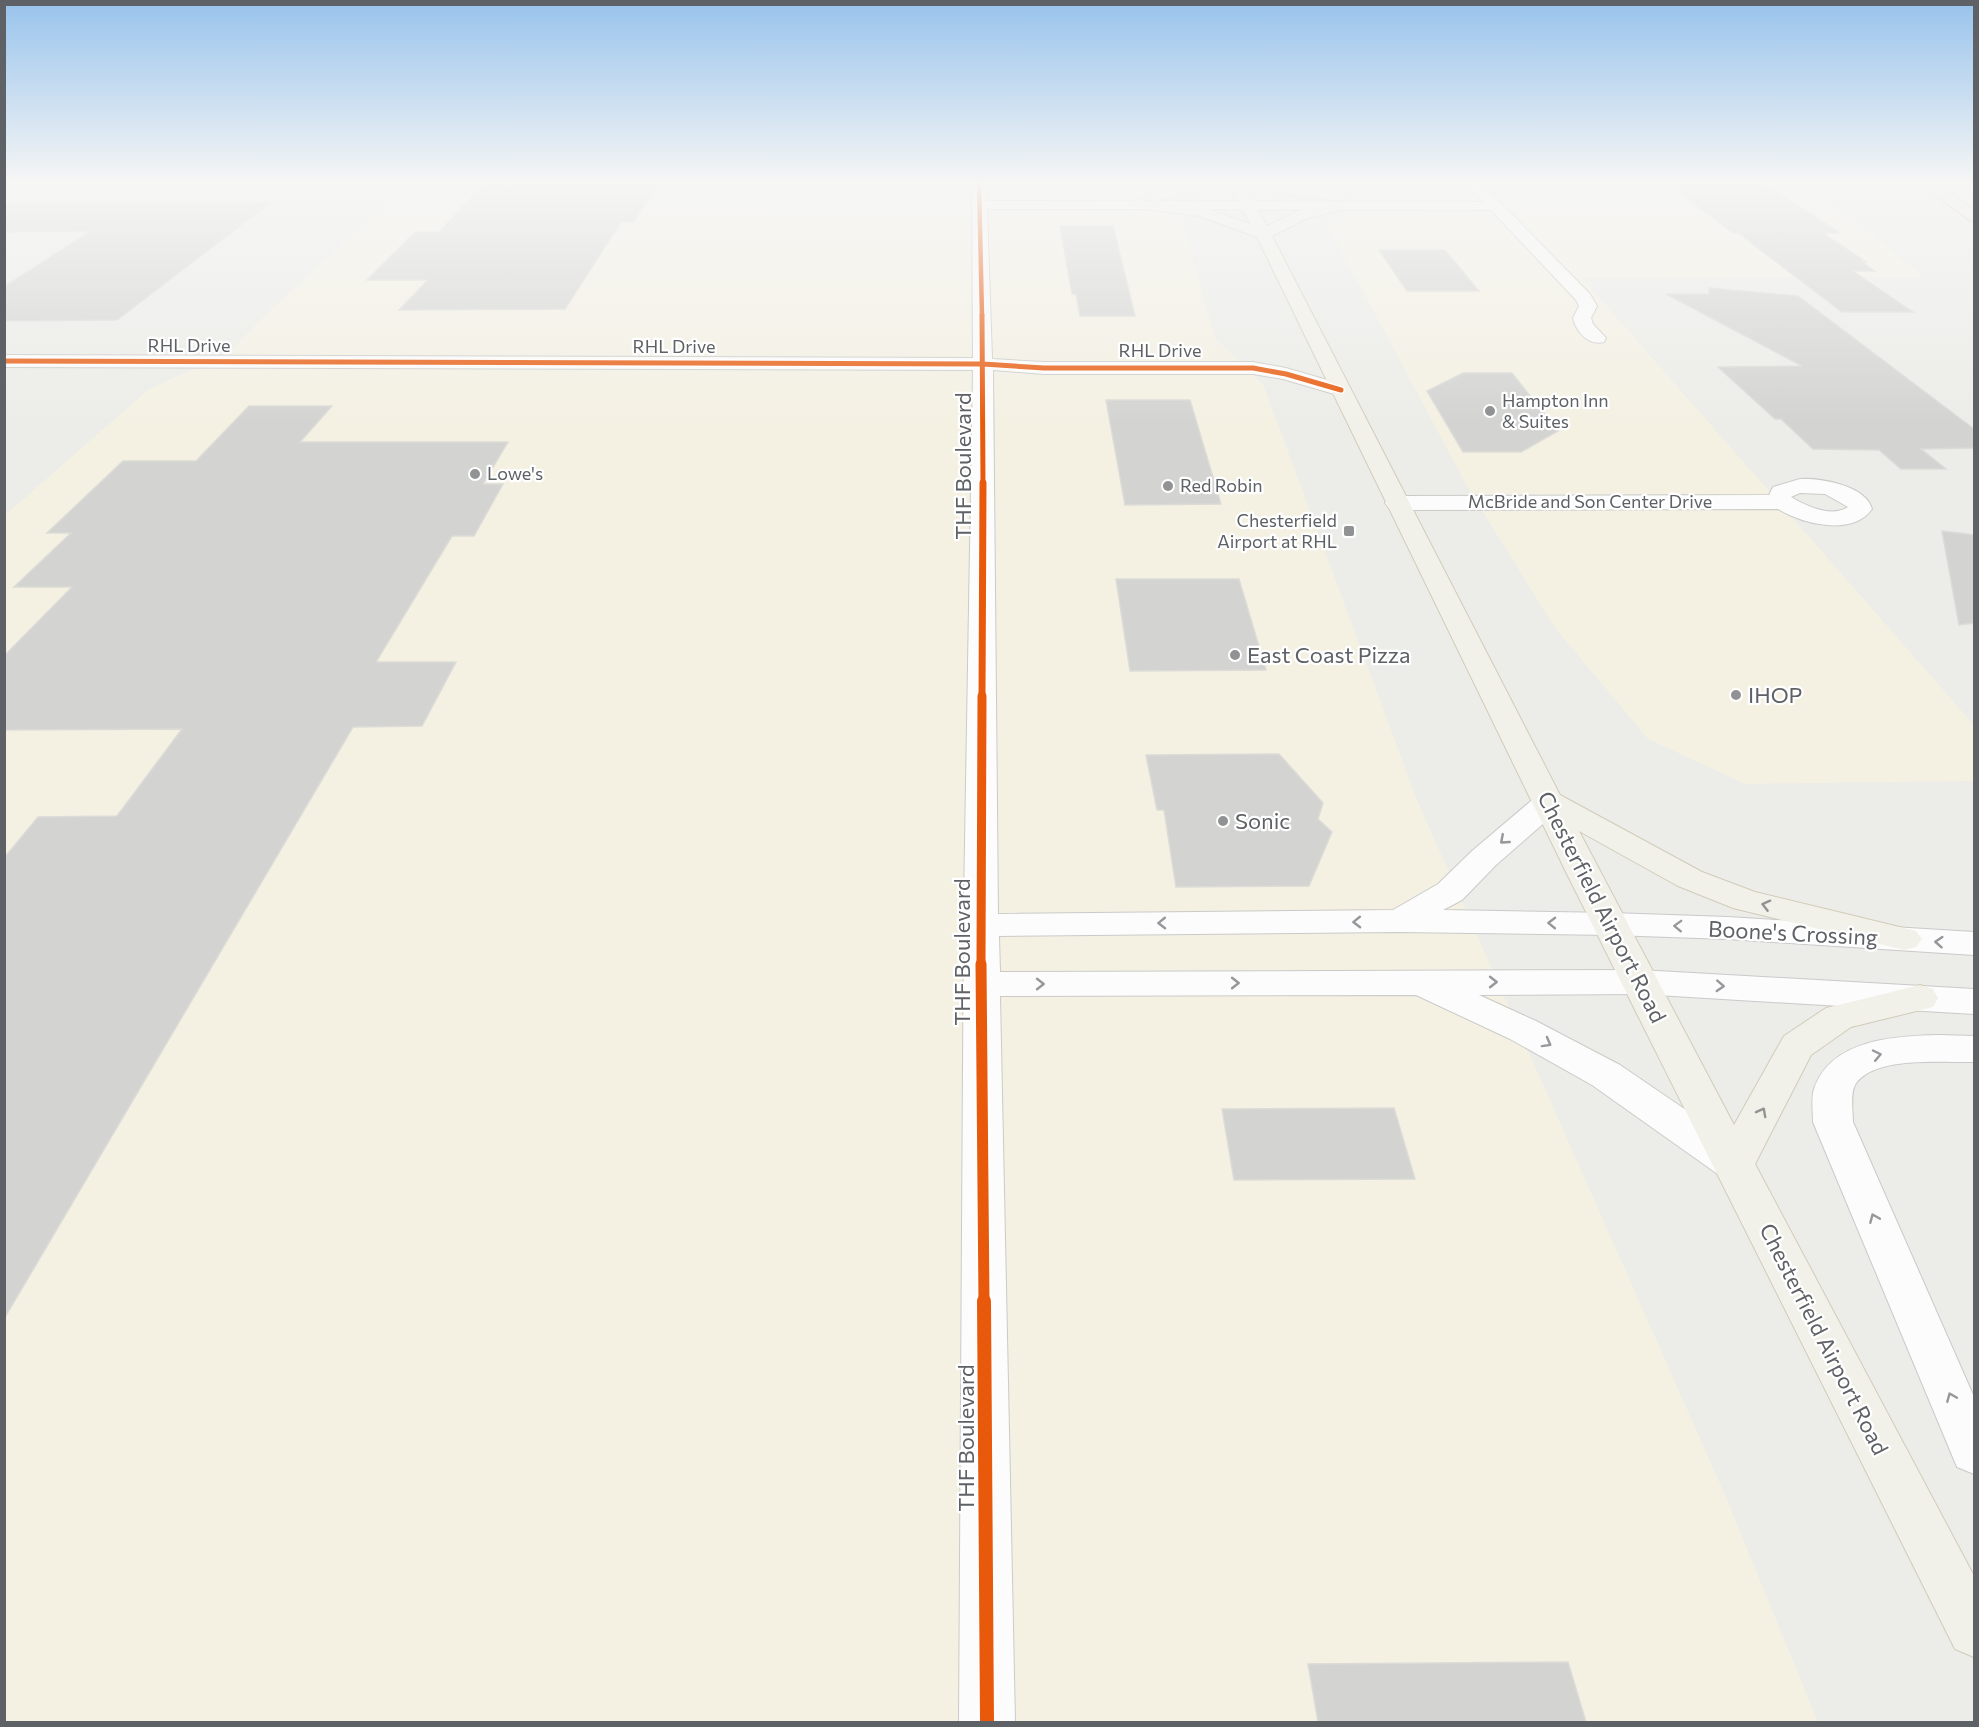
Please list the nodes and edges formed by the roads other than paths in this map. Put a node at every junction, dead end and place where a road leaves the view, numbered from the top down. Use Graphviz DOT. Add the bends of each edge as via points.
graph roads {
  1 [pos="981,262"];
  2 [pos="1277,262"];
  3 [pos="1549,262"];
  4 [pos="1597,338"];
  5 [pos="1324,356"];
  6 [pos="4,361"];
  7 [pos="983,364"];
  8 [pos="1341,390"];
  9 [pos="1397,502"];
  10 [pos="1783,502"];
  11 [pos="1548,802"];
  12 [pos="1399,921"];
  13 [pos="1611,924"];
  14 [pos="982,925"];
  15 [pos="1904,939"];
  16 [pos="1974,944"];
  17 [pos="1418,982"];
  18 [pos="1640,982"];
  19 [pos="982,984"];
  20 [pos="1920,998"];
  21 [pos="1974,1002"];
  22 [pos="1974,1049"];
  23 [pos="1734,1164"];
  24 [pos="1974,1451"];
  25 [pos="1974,1630"];
  26 [pos="987,1722"];
  1 -- 7 [label="street, THF Boulevard"];
  2 -- 5 [label="main road, Chesterfield Airport Road"];
  3 -- 4 [label="street" via="1584,298 1588,306 1581,318"];
  5 -- 7 [label="street, RHL Drive" via="1044,359"];
  5 -- 8 [label="main road, Chesterfield Airport Road"];
  6 -- 7 [label="street, RHL Drive"];
  7 -- 8 [label="street, RHL Drive" via="1044,368 1253,368"];
  7 -- 14 [label="street, THF Boulevard"];
  8 -- 9 [label="main road, Chesterfield Airport Road"];
  9 -- 10 [label="street, McBride and Son Center Drive"];
  9 -- 11 [label="main road, Chesterfield Airport Road"];
  11 -- 12 [label="street, one-way" via="1450,892"];
  11 -- 13 [label="main road, Chesterfield Airport Road"];
  15 -- 11 [label="main road, one-way" via="1745,900 1690,879"];
  13 -- 12 [label="street, Boone's Crossing, one-way"];
  12 -- 14 [label="street, Boone's Crossing, one-way"];
  15 -- 13 [label="street, Boone's Crossing, one-way"];
  13 -- 18 [label="main road, Chesterfield Airport Road"];
  14 -- 19 [label="street, THF Boulevard"];
  16 -- 15 [label="street, Boone's Crossing, one-way"];
  17 -- 18 [label="street, one-way"];
  19 -- 17 [label="street, one-way"];
  17 -- 23 [label="street, one-way" via="1523,1030 1606,1075"];
  18 -- 20 [label="street, one-way"];
  18 -- 23 [label="main road, Chesterfield Airport Road"];
  19 -- 26 [label="street, THF Boulevard"];
  20 -- 21 [label="street"];
  23 -- 20 [label="main road, one-way" via="1797,1046 1839,1017"];
  24 -- 22 [label="street, one-way" via="1833,1122 1834,1087 1845,1071 1865,1058 1897,1051"];
  23 -- 25 [label="main road, Chesterfield Airport Road"];
}
